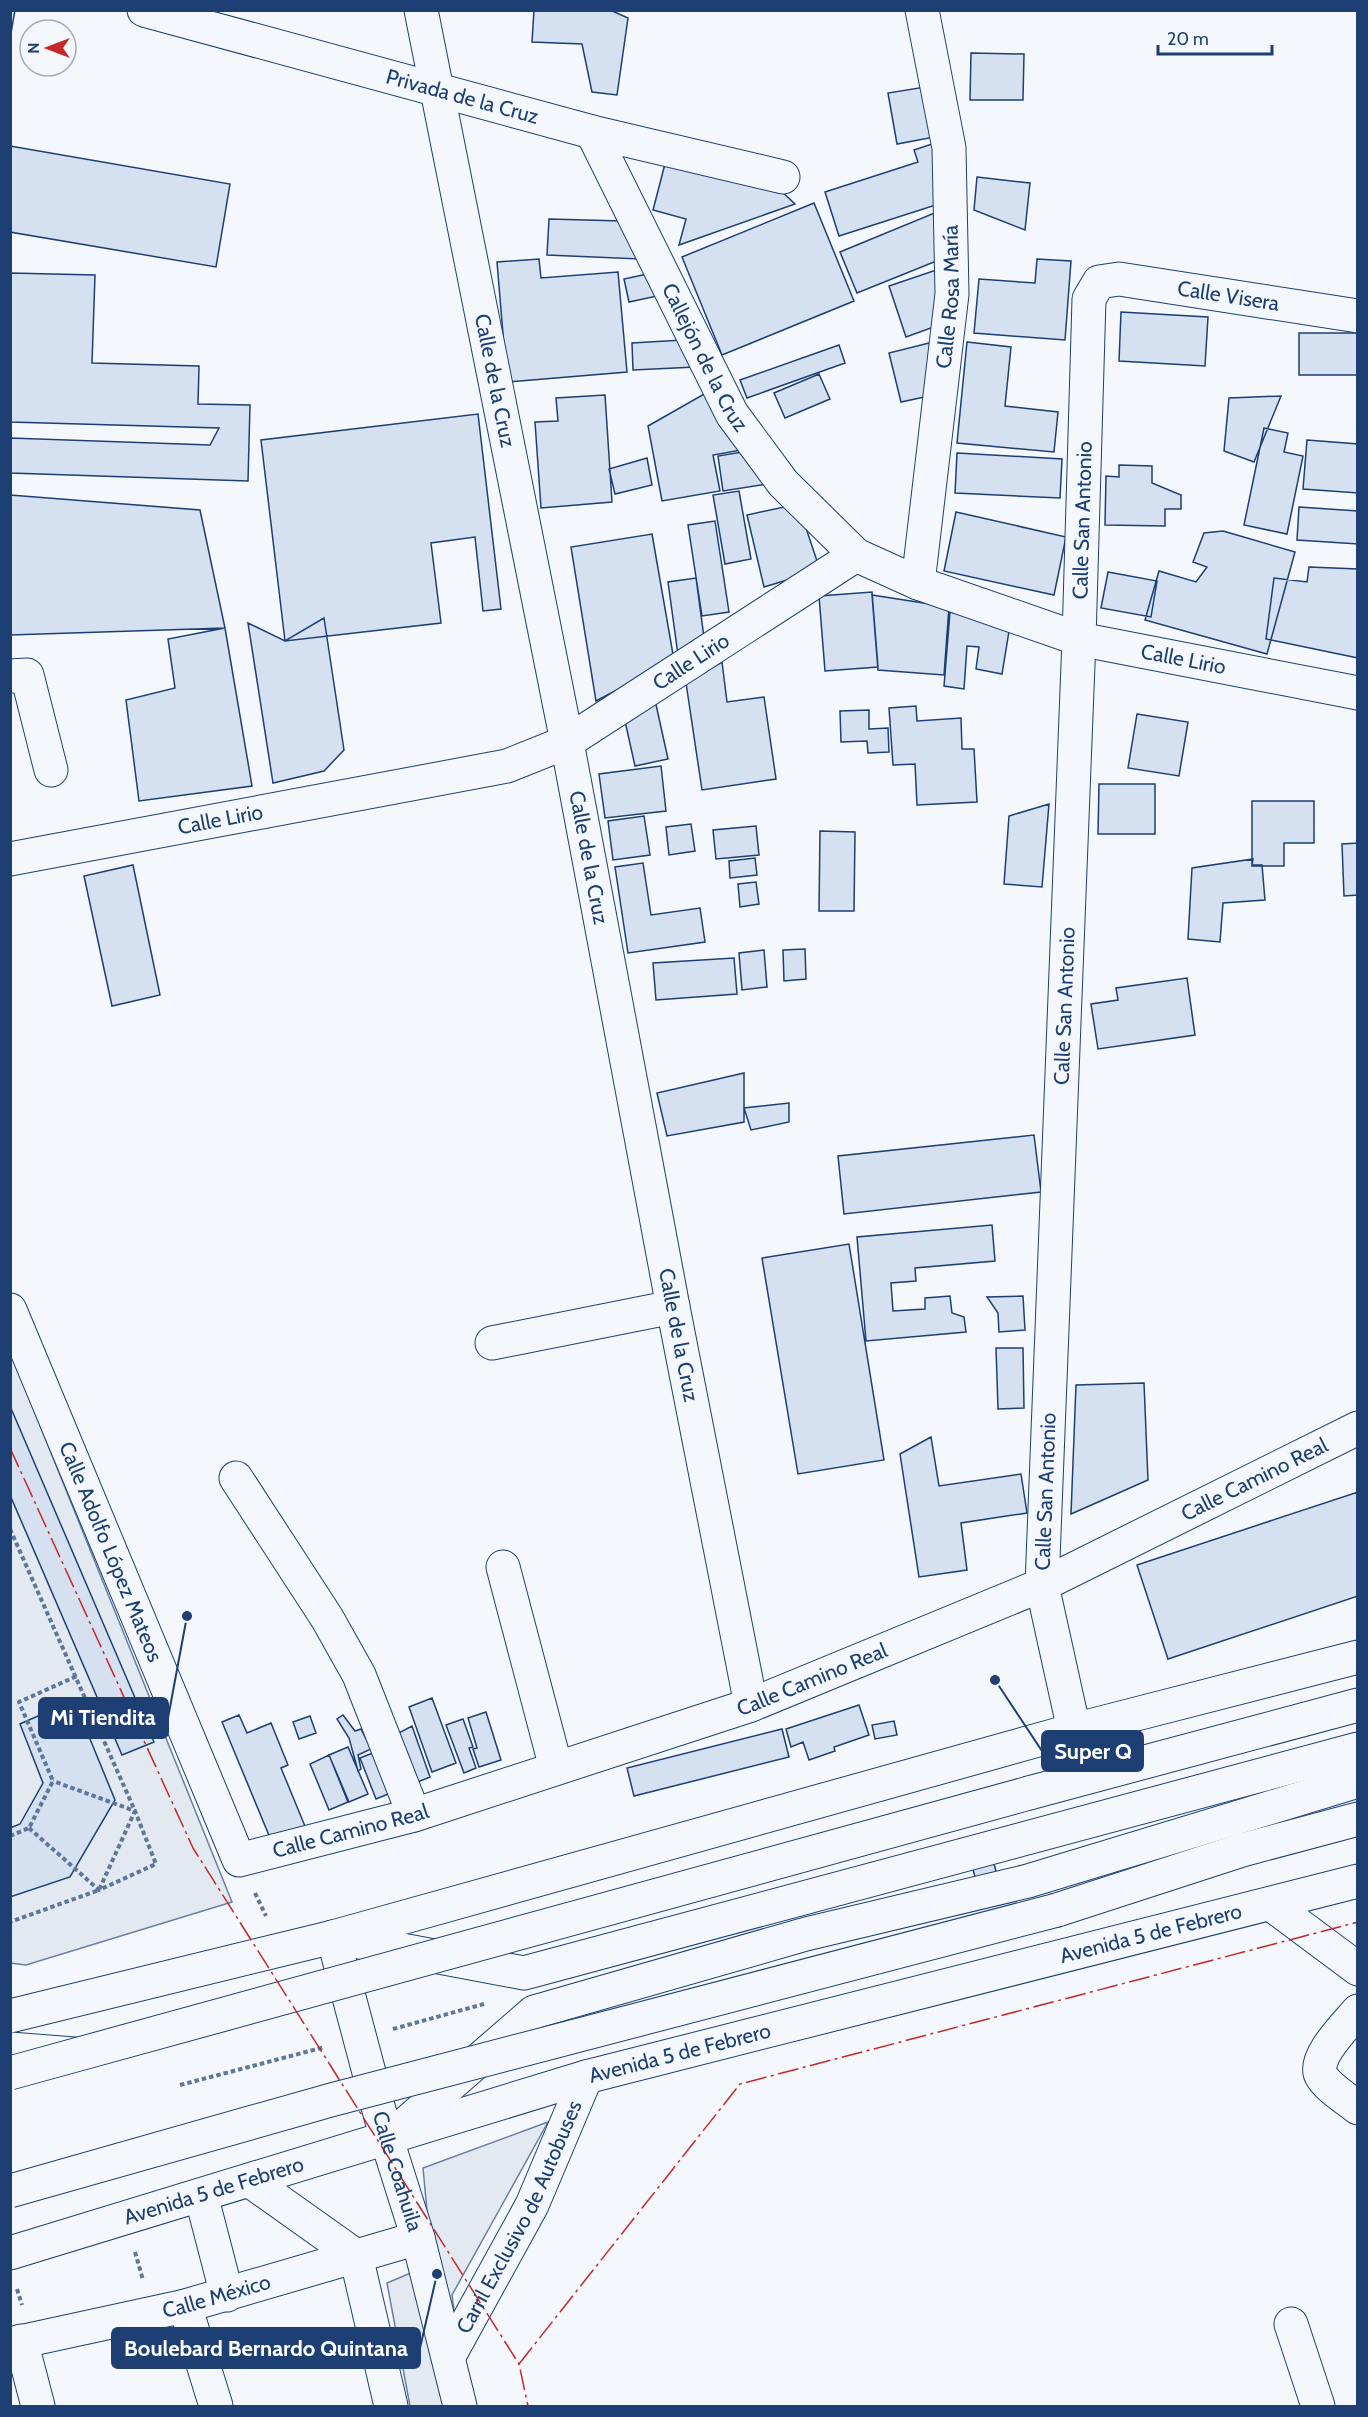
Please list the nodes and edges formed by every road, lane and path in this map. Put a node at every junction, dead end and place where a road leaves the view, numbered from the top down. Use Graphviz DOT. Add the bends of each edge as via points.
graph roads {
  1 [pos="421,10"];
  2 [pos="922,10"];
  3 [pos="146,11"];
  4 [pos="437,89"];
  5 [pos="592,132"];
  6 [pos="783,177"];
  7 [pos="1100,282"];
  8 [pos="1358,316"];
  9 [pos="855,555"];
  10 [pos="918,583"];
  11 [pos="1079,639"];
  12 [pos="10,676"];
  13 [pos="1358,693"];
  14 [pos="567,742"];
  15 [pos="51,770"];
  16 [pos="10,859"];
  17 [pos="673,1307"];
  18 [pos="10,1310"];
  19 [pos="492,1343"];
  20 [pos="1358,1428"];
  21 [pos="236,1478"];
  22 [pos="10,1529"];
  23 [pos="503,1567"];
  24 [pos="1042,1585"];
  25 [pos="1358,1657"];
  26 [pos="76,1676"];
  27 [pos="751,1705"];
  28 [pos="1358,1705"];
  29 [pos="1074,1730"];
  30 [pos="1358,1749"];
  31 [pos="556,1768"];
  32 [pos="53,1781"];
  33 [pos="1358,1781"];
  34 [pos="135,1811"];
  35 [pos="414,1815"];
  36 [pos="1358,1819"];
  37 [pos="29,1828"];
  38 [pos="10,1836"];
  39 [pos="239,1860"];
  40 [pos="1358,1881"];
  41 [pos="99,1890"];
  42 [pos="1272,1905"];
  43 [pos="10,1922"];
  44 [pos="333,1937"];
  45 [pos="1358,1969"];
  46 [pos="496,2001"];
  47 [pos="10,2002"];
  48 [pos="55,2004"];
  49 [pos="1358,2011"];
  50 [pos="10,2016"];
  51 [pos="360,2038"];
  52 [pos="10,2049"];
  53 [pos="75,2054"];
  54 [pos="10,2073"];
  55 [pos="586,2077"];
  56 [pos="180,2085"];
  57 [pos="1358,2108"];
  58 [pos="387,2140"];
  59 [pos="249,2180"];
  60 [pos="10,2191"];
  61 [pos="201,2195"];
  62 [pos="418,2238"];
  63 [pos="134,2246"];
  64 [pos="10,2253"];
  65 [pos="356,2256"];
  66 [pos="145,2286"];
  67 [pos="227,2295"];
  68 [pos="185,2306"];
  69 [pos="1291,2324"];
  70 [pos="16,2343"];
  71 [pos="449,2356"];
  72 [pos="38,2406"];
  73 [pos="216,2406"];
  74 [pos="391,2406"];
  75 [pos="460,2406"];
  76 [pos="1318,2406"];
  1 -- 4 [label="main road, Calle de la Cruz"];
  2 -- 10 [label="main road, Calle Rosa María" via="949,148 952,294"];
  3 -- 4 [label="main road, Privada de la Cruz"];
  4 -- 5 [label="main road, Privada de la Cruz"];
  4 -- 14 [label="main road, Calle de la Cruz"];
  5 -- 6 [label="main road, Privada de la Cruz"];
  5 -- 9 [label="main road, Callejón de la Cruz" via="732,414 783,483"];
  7 -- 8 [label="main road, Calle Visera" via="1119,279"];
  7 -- 11 [label="main road, Calle San Antonio" via="1089,299"];
  9 -- 10 [label="main road, Calle Lirio"];
  9 -- 14 [label="main road, Calle Lirio"];
  10 -- 11 [label="main road, Calle Lirio"];
  11 -- 13 [label="main road, Calle Lirio"];
  11 -- 24 [label="main road, Calle San Antonio"];
  12 -- 15 [label="main road" via="27,675"];
  14 -- 16 [label="main road, Calle Lirio" via="507,766"];
  14 -- 17 [label="main road, Calle de la Cruz"];
  17 -- 19 [label="main road"];
  17 -- 27 [label="main road, Calle de la Cruz"];
  18 -- 39 [label="main road, Calle Adolfo López Mateos"];
  20 -- 24 [label="main road, Calle Camino Real"];
  21 -- 35 [label="main road" via="327,1618 359,1675"];
  22 -- 26 [label="path"];
  23 -- 31 [label="main road"];
  24 -- 27 [label="main road, Calle Camino Real"];
  24 -- 29 [label="main road, Calle San Antonio"];
  25 -- 29 [label="main road"];
  26 -- 32 [label="path" via="19,1702"];
  26 -- 34 [label="path"];
  27 -- 31 [label="main road, Calle Camino Real"];
  28 -- 53 [label="main road, bridge"];
  29 -- 44 [label="main road"];
  30 -- 44 [label="main road" via="524,1973"];
  31 -- 35 [label="main road, Calle Camino Real"];
  32 -- 34 [label="path"];
  32 -- 37 [label="path"];
  33 -- 58 [label="main road" via="1028,1881 807,1934 534,2012"];
  34 -- 41 [label="path"];
  34 -- 41 [label="path" via="156,1864"];
  35 -- 39 [label="main road, Calle Camino Real"];
  36 -- 60 [label="main road, Avenida 5 de Febrero, bridge" via="1242,1850 1057,1910 331,2100"];
  37 -- 38 [label="path"];
  37 -- 41 [label="path"];
  40 -- 42 [label="main road, Avenida 5 de Febrero"];
  41 -- 43 [label="path"];
  42 -- 45 [label="main road"];
  42 -- 55 [label="main road, Avenida 5 de Febrero"];
  44 -- 48 [label="main road"];
  44 -- 51 [label="main road, Calle Coahuila"];
  46 -- 51 [label="path"];
  47 -- 48 [label="main road"];
  48 -- 50 [label="main road"];
  49 -- 57 [label="main road" via="1321,2057 1318,2067 1321,2077"];
  51 -- 56 [label="path"];
  51 -- 58 [label="main road, Calle Coahuila"];
  52 -- 53 [label="main road"];
  53 -- 54 [label="main road, bridge"];
  55 -- 58 [label="main road, Avenida 5 de Febrero"];
  55 -- 71 [label="main road, Carril Exclusivo de Autobuses" via="532,2205"];
  58 -- 59 [label="main road, Avenida 5 de Febrero"];
  58 -- 62 [label="main road, Calle Coahuila"];
  59 -- 61 [label="main road, Avenida 5 de Febrero"];
  59 -- 65 [label="main road"];
  61 -- 64 [label="main road, Avenida 5 de Febrero"];
  61 -- 67 [label="main road"];
  62 -- 65 [label="main road, Calle México"];
  62 -- 71 [label="main road, Calle Coahuila"];
  63 -- 66 [label="path"];
  65 -- 67 [label="main road, Calle México"];
  65 -- 74 [label="main road"];
  67 -- 68 [label="main road, Calle México"];
  68 -- 70 [label="main road, Calle México"];
  68 -- 73 [label="main road"];
  69 -- 76 [label="main road"];
  70 -- 72 [label="main road"];
  71 -- 75 [label="main road, Calle Coahuila"];
}
